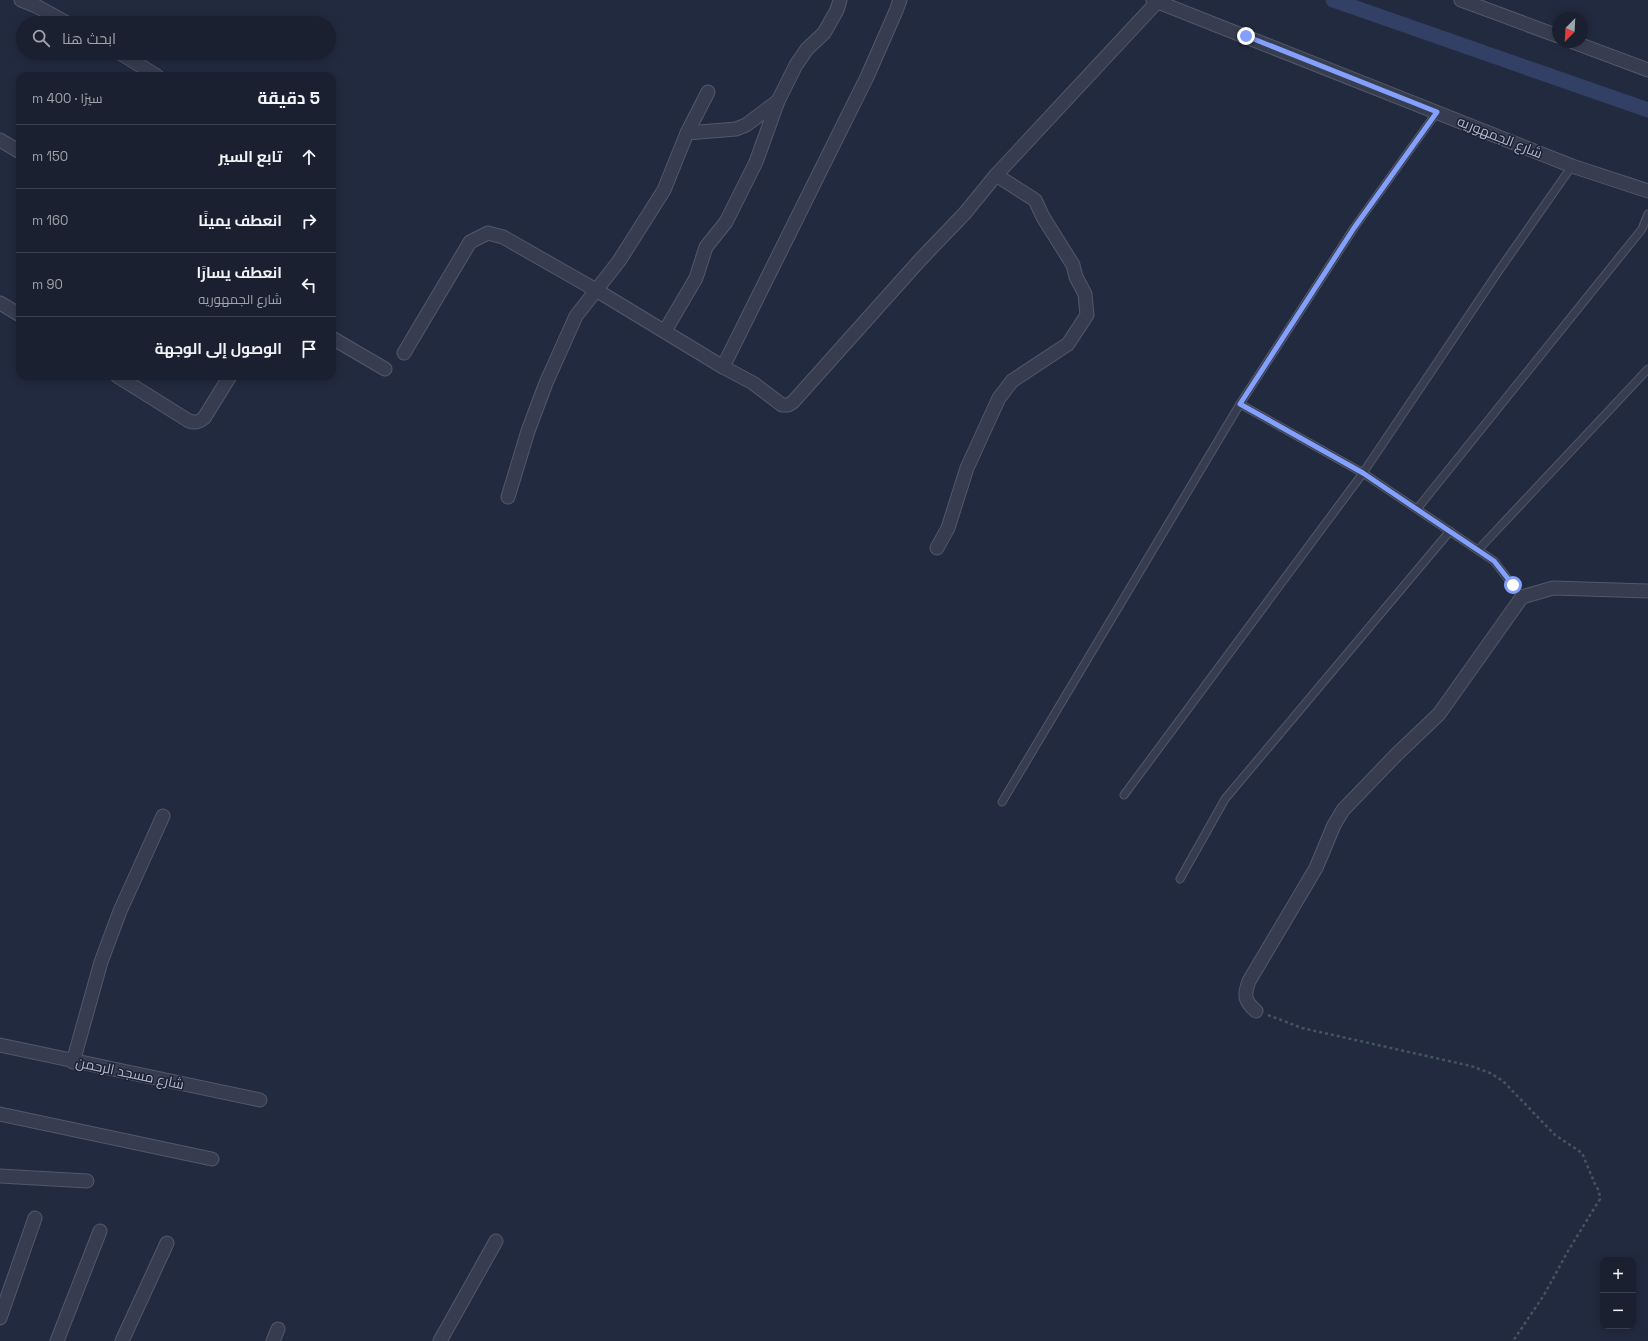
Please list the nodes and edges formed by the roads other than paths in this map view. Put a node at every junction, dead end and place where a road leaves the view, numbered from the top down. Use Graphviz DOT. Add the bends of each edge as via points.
graph roads {
  1 [pos="21,0"];
  2 [pos="840,0"];
  3 [pos="900,0"];
  4 [pos="1461,0"];
  5 [pos="1156,1"];
  6 [pos="54,16"];
  7 [pos="1552,34"];
  8 [pos="1588,48"];
  9 [pos="131,60"];
  10 [pos="1648,70"];
  11 [pos="151,72"];
  12 [pos="708,92"];
  13 [pos="778,101"];
  14 [pos="1437,112"];
  15 [pos="687,133"];
  16 [pos="0,140"];
  17 [pos="16,150"];
  18 [pos="1572,166"];
  19 [pos="996,175"];
  20 [pos="1648,191"];
  21 [pos="1648,214"];
  22 [pos="596,290"];
  23 [pos="0,303"];
  24 [pos="16,313"];
  25 [pos="666,331"];
  26 [pos="336,340"];
  27 [pos="404,353"];
  28 [pos="723,366"];
  29 [pos="1648,369"];
  30 [pos="385,370"];
  31 [pos="123,380"];
  32 [pos="228,380"];
  33 [pos="1240,404"];
  34 [pos="1363,473"];
  35 [pos="508,497"];
  36 [pos="1417,509"];
  37 [pos="1450,531"];
  38 [pos="937,548"];
  39 [pos="1478,550"];
  40 [pos="1648,591"];
  41 [pos="1522,598"];
  42 [pos="1124,795"];
  43 [pos="1002,802"];
  44 [pos="163,816"];
  45 [pos="1180,879"];
  46 [pos="1256,1011"];
  47 [pos="0,1046"];
  48 [pos="72,1062"];
  49 [pos="260,1100"];
  50 [pos="0,1114"];
  51 [pos="212,1159"];
  52 [pos="0,1176"];
  53 [pos="87,1181"];
  54 [pos="34,1218"];
  55 [pos="100,1231"];
  56 [pos="496,1241"];
  57 [pos="167,1242"];
  58 [pos="0,1318"];
  59 [pos="278,1329"];
  60 [pos="57,1341"];
  61 [pos="122,1341"];
  62 [pos="272,1341"];
  63 [pos="440,1341"];
  1 -- 6 [label="street"];
  2 -- 13 [label="street" via="824,33 807,49 796,65"];
  3 -- 28 [label="street" via="867,77"];
  4 -- 7 [label="street"];
  5 -- 14 [label="street, شارع الجمهوريه"];
  5 -- 19 [label="street"];
  8 -- 10 [label="street"];
  9 -- 11 [label="street"];
  12 -- 15 [label="street"];
  13 -- 15 [label="street" via="746,125 736,129"];
  13 -- 25 [label="street" via="756,162 726,222 706,247 696,278"];
  14 -- 18 [label="street, شارع الجمهوريه"];
  14 -- 33 [label="lane" via="1354,228"];
  15 -- 22 [label="street" via="664,190 619,261"];
  16 -- 17 [label="street"];
  18 -- 20 [label="street, شارع الجمهوريه"];
  18 -- 34 [label="lane"];
  19 -- 28 [label="street" via="965,213 794,402 782,405 753,383"];
  19 -- 38 [label="street" via="1035,200 1046,223 1073,265 1085,294 1087,315 1068,344 1012,381 999,398 967,468 948,528"];
  21 -- 36 [label="lane" via="1642,229"];
  22 -- 25 [label="street"];
  22 -- 27 [label="street" via="504,237 488,233 470,242"];
  22 -- 35 [label="street" via="576,316 546,383"];
  23 -- 24 [label="street"];
  25 -- 28 [label="street"];
  26 -- 30 [label="street"];
  29 -- 39 [label="lane"];
  31 -- 32 [label="street" via="194,422 204,418"];
  33 -- 34 [label="lane"];
  33 -- 43 [label="lane"];
  34 -- 36 [label="lane"];
  34 -- 42 [label="lane"];
  36 -- 37 [label="lane"];
  37 -- 39 [label="lane"];
  37 -- 45 [label="lane" via="1225,799"];
  39 -- 41 [label="lane" via="1494,561"];
  40 -- 41 [label="street" via="1553,588"];
  41 -- 46 [label="street" via="1439,714 1343,810 1316,868 1249,980 1245,992 1248,1004"];
  44 -- 48 [label="street" via="120,911 101,962"];
  47 -- 48 [label="street, شارع مسجد الرحمن"];
  48 -- 49 [label="street, شارع مسجد الرحمن"];
  50 -- 51 [label="street"];
  52 -- 53 [label="street"];
  54 -- 58 [label="street"];
  55 -- 60 [label="street"];
  56 -- 63 [label="street"];
  57 -- 61 [label="street"];
  59 -- 62 [label="street"];
}
